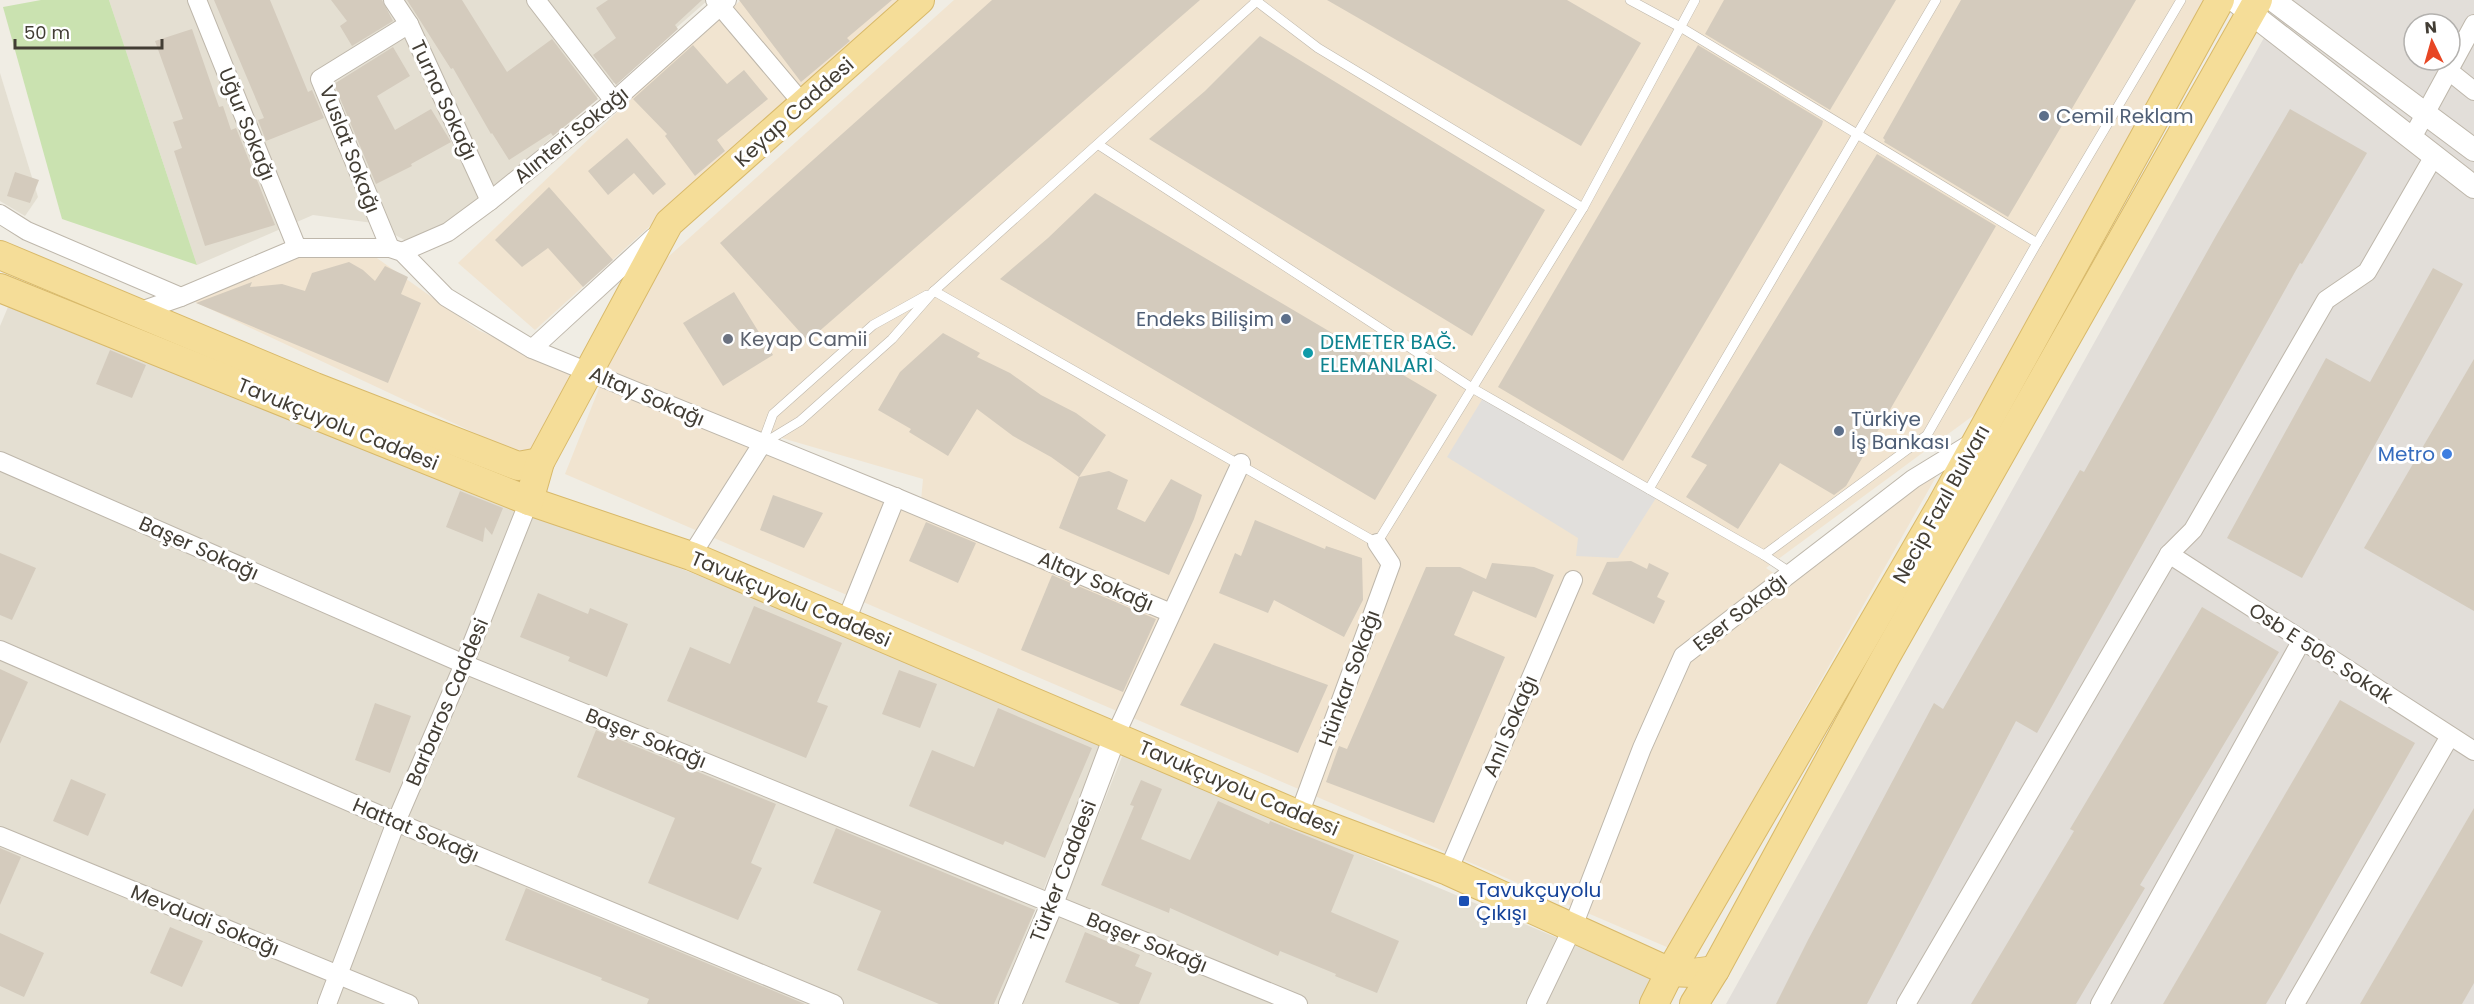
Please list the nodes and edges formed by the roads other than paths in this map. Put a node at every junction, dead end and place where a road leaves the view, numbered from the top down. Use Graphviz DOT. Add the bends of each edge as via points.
graph roads {
  1 [pos="197,0"];
  2 [pos="393,0"];
  3 [pos="536,0"];
  4 [pos="920,0"];
  5 [pos="1256,0"];
  6 [pos="1630,0"];
  7 [pos="1695,0"];
  8 [pos="1936,0"];
  9 [pos="2181,0"];
  10 [pos="2220,0"];
  11 [pos="721,2"];
  12 [pos="2253,3"];
  13 [pos="409,24"];
  14 [pos="2474,24"];
  15 [pos="1682,28"];
  16 [pos="2462,47"];
  17 [pos="2448,72"];
  18 [pos="2450,72"];
  19 [pos="2474,91"];
  20 [pos="615,101"];
  21 [pos="803,104"];
  22 [pos="2426,112"];
  23 [pos="1857,134"];
  24 [pos="2412,138"];
  25 [pos="1099,145"];
  26 [pos="2474,150"];
  27 [pos="2434,156"];
  28 [pos="2474,187"];
  29 [pos="490,201"];
  30 [pos="1582,208"];
  31 [pos="0,214"];
  32 [pos="669,223"];
  33 [pos="2037,243"];
  34 [pos="297,248"];
  35 [pos="396,250"];
  36 [pos="7,258"];
  37 [pos="1,290"];
  38 [pos="934,291"];
  39 [pos="181,297"];
  40 [pos="135,313"];
  41 [pos="532,349"];
  42 [pos="589,372"];
  43 [pos="1472,388"];
  44 [pos="1979,438"];
  45 [pos="762,444"];
  46 [pos="0,461"];
  47 [pos="540,462"];
  48 [pos="1241,464"];
  49 [pos="1649,489"];
  50 [pos="896,497"];
  51 [pos="529,501"];
  52 [pos="1377,543"];
  53 [pos="2169,554"];
  54 [pos="1764,555"];
  55 [pos="691,556"];
  56 [pos="1791,573"];
  57 [pos="1573,580"];
  58 [pos="1171,613"];
  59 [pos="846,621"];
  60 [pos="2301,640"];
  61 [pos="0,650"];
  62 [pos="464,664"];
  63 [pos="1115,736"];
  64 [pos="2450,736"];
  65 [pos="2474,751"];
  66 [pos="1299,815"];
  67 [pos="396,822"];
  68 [pos="0,836"];
  69 [pos="1448,871"];
  70 [pos="1052,904"];
  71 [pos="1572,929"];
  72 [pos="1715,970"];
  73 [pos="1670,972"];
  74 [pos="339,975"];
  75 [pos="327,1004"];
  76 [pos="409,1004"];
  77 [pos="834,1004"];
  78 [pos="1010,1004"];
  79 [pos="1298,1004"];
  80 [pos="1536,1004"];
  81 [pos="1654,1004"];
  82 [pos="1694,1004"];
  83 [pos="1906,1004"];
  84 [pos="2100,1004"];
  85 [pos="2295,1004"];
  1 -- 34 [label="street, Uğur Sokağı"];
  2 -- 13 [label="street, Turna Sokağı"];
  3 -- 20 [label="street"];
  4 -- 21 [label="main road, Keyap Caddesi"];
  5 -- 25 [label="lane"];
  5 -- 30 [label="lane" via="1318,48"];
  6 -- 15 [label="lane"];
  7 -- 15 [label="lane"];
  8 -- 23 [label="lane"];
  9 -- 33 [label="lane"];
  10 -- 44 [label="main road, Necip Fazıl Bulvarı"];
  11 -- 20 [label="street, Alınteri Sokağı"];
  11 -- 21 [label="street"];
  12 -- 22 [label="street"];
  12 -- 24 [label="street" via="2284,38"];
  12 -- 72 [label="main road, Necip Fazıl Bulvarı" via="1885,658"];
  13 -- 29 [label="street, Turna Sokağı"];
  13 -- 35 [label="street, Vuslat Sokağı" via="320,80"];
  14 -- 16 [label="street"];
  15 -- 23 [label="lane"];
  15 -- 30 [label="lane"];
  17 -- 22 [label="street"];
  18 -- 19 [label="street"];
  20 -- 29 [label="street, Alınteri Sokağı"];
  21 -- 32 [label="main road, Keyap Caddesi"];
  22 -- 24 [label="street"];
  22 -- 26 [label="street"];
  23 -- 33 [label="lane"];
  23 -- 49 [label="lane"];
  24 -- 27 [label="street"];
  25 -- 38 [label="lane"];
  25 -- 43 [label="lane"];
  27 -- 28 [label="street"];
  27 -- 53 [label="street" via="2367,272 2326,300 2193,530"];
  29 -- 35 [label="street, Alınteri Sokağı" via="448,232"];
  30 -- 43 [label="lane"];
  31 -- 39 [label="street" via="27,231"];
  32 -- 41 [label="street, Keyap Caddesi"];
  32 -- 42 [label="main road, Keyap Caddesi"];
  33 -- 54 [label="lane" via="1928,435"];
  34 -- 35 [label="street"];
  34 -- 39 [label="street"];
  35 -- 41 [label="street, Altay Sokağı" via="446,297"];
  36 -- 37 [label="street, Tavukçuyolu Caddesi"];
  36 -- 40 [label="main road, Tavukçuyolu Caddesi"];
  37 -- 51 [label="main road, Tavukçuyolu Caddesi"];
  38 -- 45 [label="lane" via="892,339 808,414"];
  38 -- 45 [label="lane" via="873,325 773,414"];
  38 -- 48 [label="lane"];
  39 -- 40 [label="street"];
  40 -- 47 [label="main road, Tavukçuyolu Caddesi" via="518,466"];
  41 -- 42 [label="street, Altay Sokağı"];
  42 -- 45 [label="street, Altay Sokağı"];
  42 -- 47 [label="main road, Keyap Caddesi"];
  43 -- 49 [label="lane"];
  43 -- 52 [label="lane"];
  44 -- 56 [label="street, Eser Sokağı" via="1913,479"];
  44 -- 73 [label="main road, Necip Fazıl Bulvarı"];
  45 -- 50 [label="street, Altay Sokağı"];
  45 -- 55 [label="street"];
  46 -- 62 [label="street, Başer Sokağı"];
  47 -- 51 [label="main road, Keyap Caddesi"];
  48 -- 52 [label="lane"];
  48 -- 58 [label="street"];
  49 -- 54 [label="lane"];
  50 -- 58 [label="street, Altay Sokağı"];
  50 -- 59 [label="street"];
  51 -- 55 [label="main road, Tavukçuyolu Caddesi"];
  51 -- 62 [label="street, Barbaros Caddesi"];
  52 -- 66 [label="street, Hünkar Sokağı" via="1391,564"];
  53 -- 60 [label="street, Osb E 506. Sokak"];
  53 -- 83 [label="street"];
  54 -- 56 [label="lane"];
  55 -- 59 [label="main road, Tavukçuyolu Caddesi"];
  56 -- 71 [label="street, Eser Sokağı" via="1683,656 1642,748"];
  57 -- 69 [label="street, Anıl Sokağı"];
  58 -- 63 [label="street"];
  59 -- 63 [label="main road, Tavukçuyolu Caddesi"];
  60 -- 64 [label="street, Osb E 506. Sokak"];
  60 -- 84 [label="street"];
  61 -- 67 [label="street, Hattat Sokağı"];
  62 -- 67 [label="street, Barbaros Caddesi"];
  62 -- 70 [label="street, Başer Sokağı"];
  63 -- 66 [label="main road, Tavukçuyolu Caddesi"];
  63 -- 70 [label="street, Türker Caddesi"];
  64 -- 65 [label="street, Osb E 506. Sokak"];
  64 -- 85 [label="street"];
  66 -- 69 [label="main road, Tavukçuyolu Caddesi"];
  67 -- 74 [label="street, Barbaros Caddesi"];
  67 -- 77 [label="street, Hattat Sokağı"];
  68 -- 74 [label="street, Mevdudi Sokağı"];
  69 -- 71 [label="main road, Tavukçuyolu Caddesi"];
  70 -- 78 [label="street, Türker Caddesi"];
  70 -- 79 [label="street, Başer Sokağı"];
  71 -- 73 [label="main road, Tavukçuyolu Caddesi"];
  71 -- 80 [label="street, Eser Sokağı"];
  72 -- 73 [label="main road"];
  72 -- 82 [label="main road, Necip Fazıl Bulvarı"];
  73 -- 81 [label="main road, Necip Fazıl Bulvarı"];
  74 -- 75 [label="street, Barbaros Caddesi"];
  74 -- 76 [label="street, Mevdudi Sokağı"];
}
